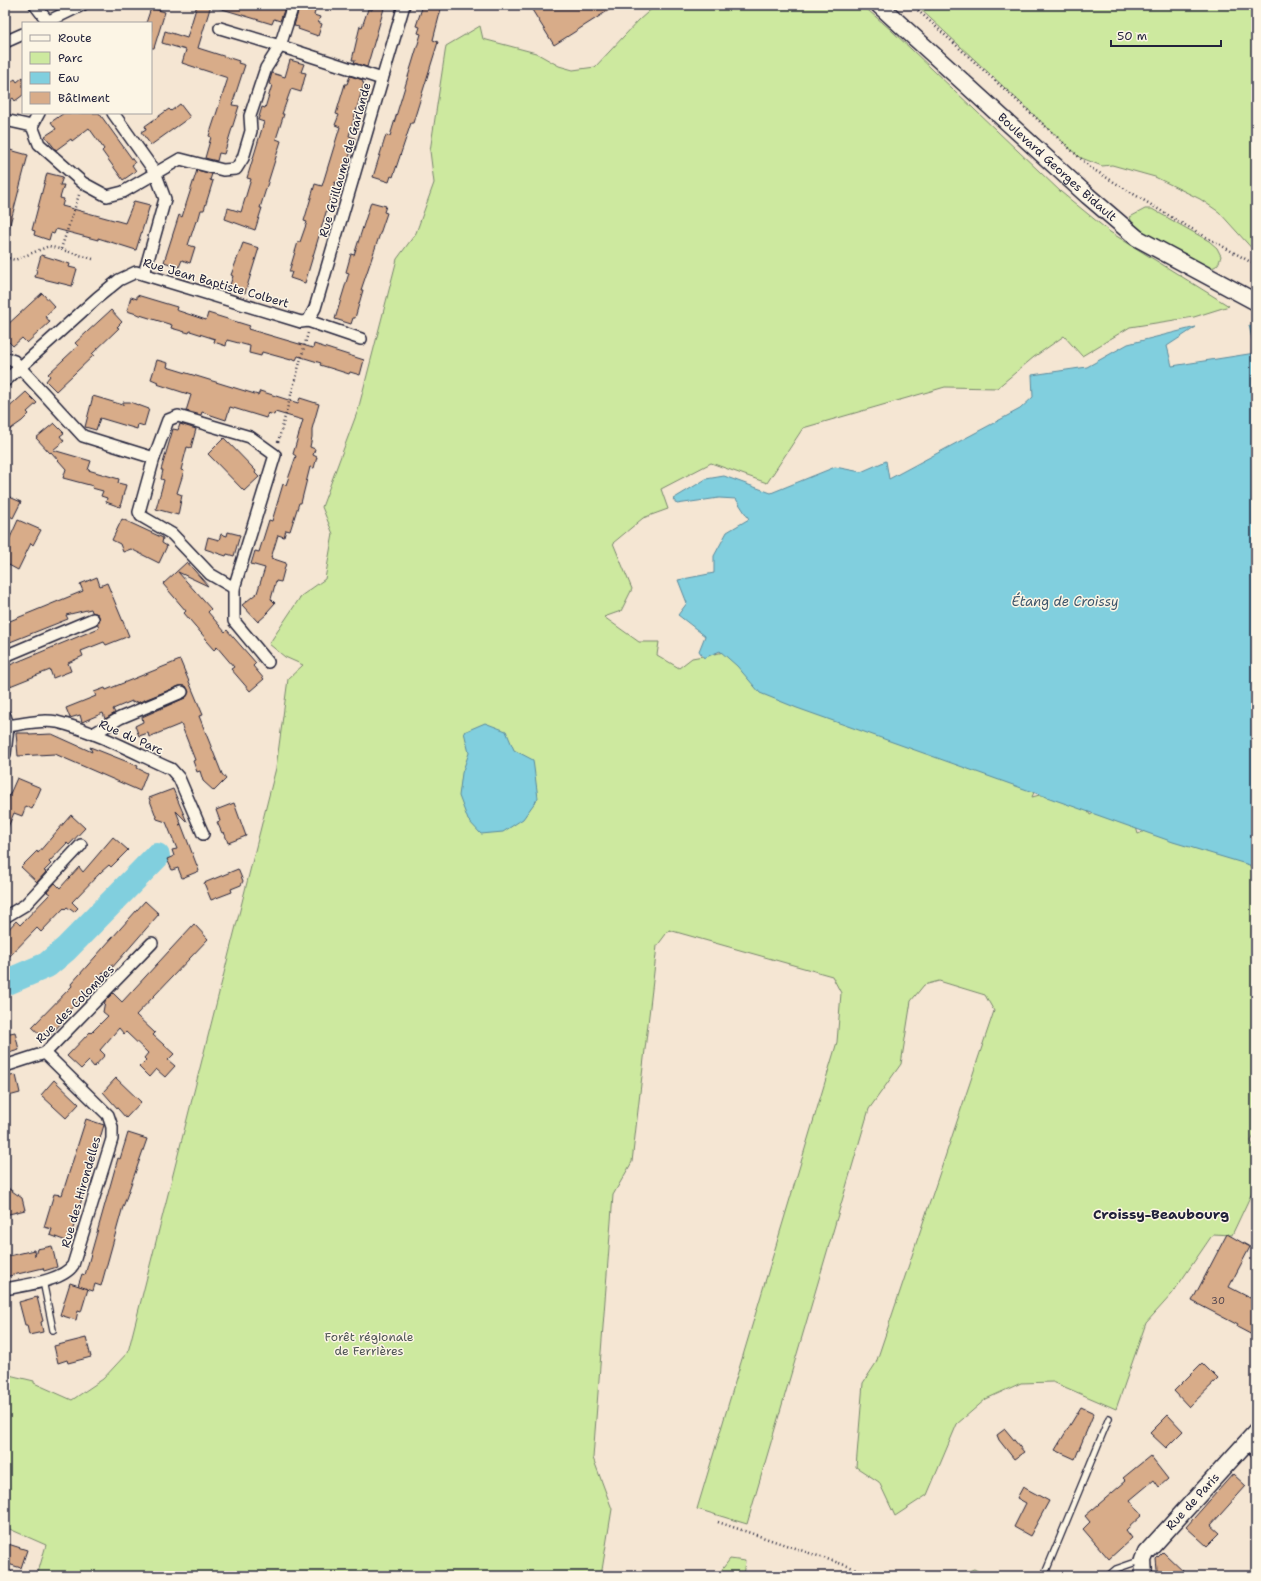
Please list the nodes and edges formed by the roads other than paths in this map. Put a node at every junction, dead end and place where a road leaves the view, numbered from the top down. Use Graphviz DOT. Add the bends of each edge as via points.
graph roads {
  1 [pos="34,5"];
  2 [pos="82,5"];
  3 [pos="293,5"];
  4 [pos="404,5"];
  5 [pos="879,5"];
  6 [pos="48,22"];
  7 [pos="220,28"];
  8 [pos="22,34"];
  9 [pos="5,42"];
  10 [pos="280,46"];
  11 [pos="382,79"];
  12 [pos="38,114"];
  13 [pos="114,114"];
  14 [pos="5,120"];
  15 [pos="32,126"];
  16 [pos="155,172"];
  17 [pos="144,274"];
  18 [pos="1256,302"];
  19 [pos="308,321"];
  20 [pos="361,339"];
  21 [pos="5,358"];
  22 [pos="21,367"];
  23 [pos="5,381"];
  24 [pos="154,458"];
  25 [pos="234,588"];
  26 [pos="93,619"];
  27 [pos="5,656"];
  28 [pos="268,662"];
  29 [pos="182,692"];
  30 [pos="6,721"];
  31 [pos="93,734"];
  32 [pos="5,754"];
  33 [pos="203,834"];
  34 [pos="81,846"];
  35 [pos="5,917"];
  36 [pos="152,943"];
  37 [pos="45,1054"];
  38 [pos="5,1066"];
  39 [pos="42,1280"];
  40 [pos="5,1289"];
  41 [pos="53,1330"];
  42 [pos="1109,1418"];
  43 [pos="1253,1442"];
  44 [pos="1143,1560"];
  45 [pos="1044,1576"];
  46 [pos="1108,1576"];
  47 [pos="1144,1576"];
  1 -- 6 [label="street"];
  2 -- 6 [label="street"];
  3 -- 10 [label="street"];
  4 -- 11 [label="street, Rue Guillaume de Garlande"];
  5 -- 18 [label="street, Boulevard Georges Bidault" via="1137,238"];
  7 -- 10 [label="street"];
  8 -- 9 [label="street"];
  10 -- 11 [label="street"];
  10 -- 16 [label="street" via="266,68 250,116 251,131 243,158 236,169 223,170 180,159"];
  11 -- 19 [label="street, Rue Guillaume de Garlande" via="315,308"];
  12 -- 15 [label="street"];
  13 -- 16 [label="street"];
  14 -- 15 [label="street"];
  15 -- 16 [label="street" via="39,144 83,183 107,196 123,192"];
  16 -- 17 [label="street" via="165,199"];
  17 -- 19 [label="street, Rue Jean Baptiste Colbert" via="302,322"];
  17 -- 22 [label="street, Rue Jean Baptiste Colbert" via="129,274 111,286"];
  19 -- 20 [label="street, Rue Jean Baptiste Colbert"];
  21 -- 22 [label="street"];
  22 -- 23 [label="street, Rue Jean Baptiste Colbert"];
  22 -- 24 [label="street" via="83,436"];
  24 -- 25 [label="street" via="141,516 172,534 210,574"];
  24 -- 25 [label="street" via="168,420 178,416 250,437 275,455"];
  25 -- 28 [label="street" via="234,622"];
  26 -- 27 [label="street"];
  29 -- 31 [label="street" via="120,718"];
  30 -- 31 [label="street, Rue du Parc" via="57,722"];
  30 -- 32 [label="street"];
  31 -- 33 [label="street, Rue du Parc" via="176,772"];
  34 -- 35 [label="street" via="25,905"];
  36 -- 37 [label="street, Rue des Colombes"];
  37 -- 38 [label="street, Rue des Colombes"];
  37 -- 39 [label="street, Rue des Hirondelles" via="108,1115 112,1138 73,1265 65,1274"];
  39 -- 40 [label="street, Rue des Hirondelles"];
  39 -- 41 [label="lane"];
  42 -- 45 [label="lane"];
  43 -- 44 [label="street, Rue de Paris" via="1156,1540"];
  44 -- 46 [label="lane" via="1116,1569"];
  44 -- 47 [label="street"];
}
